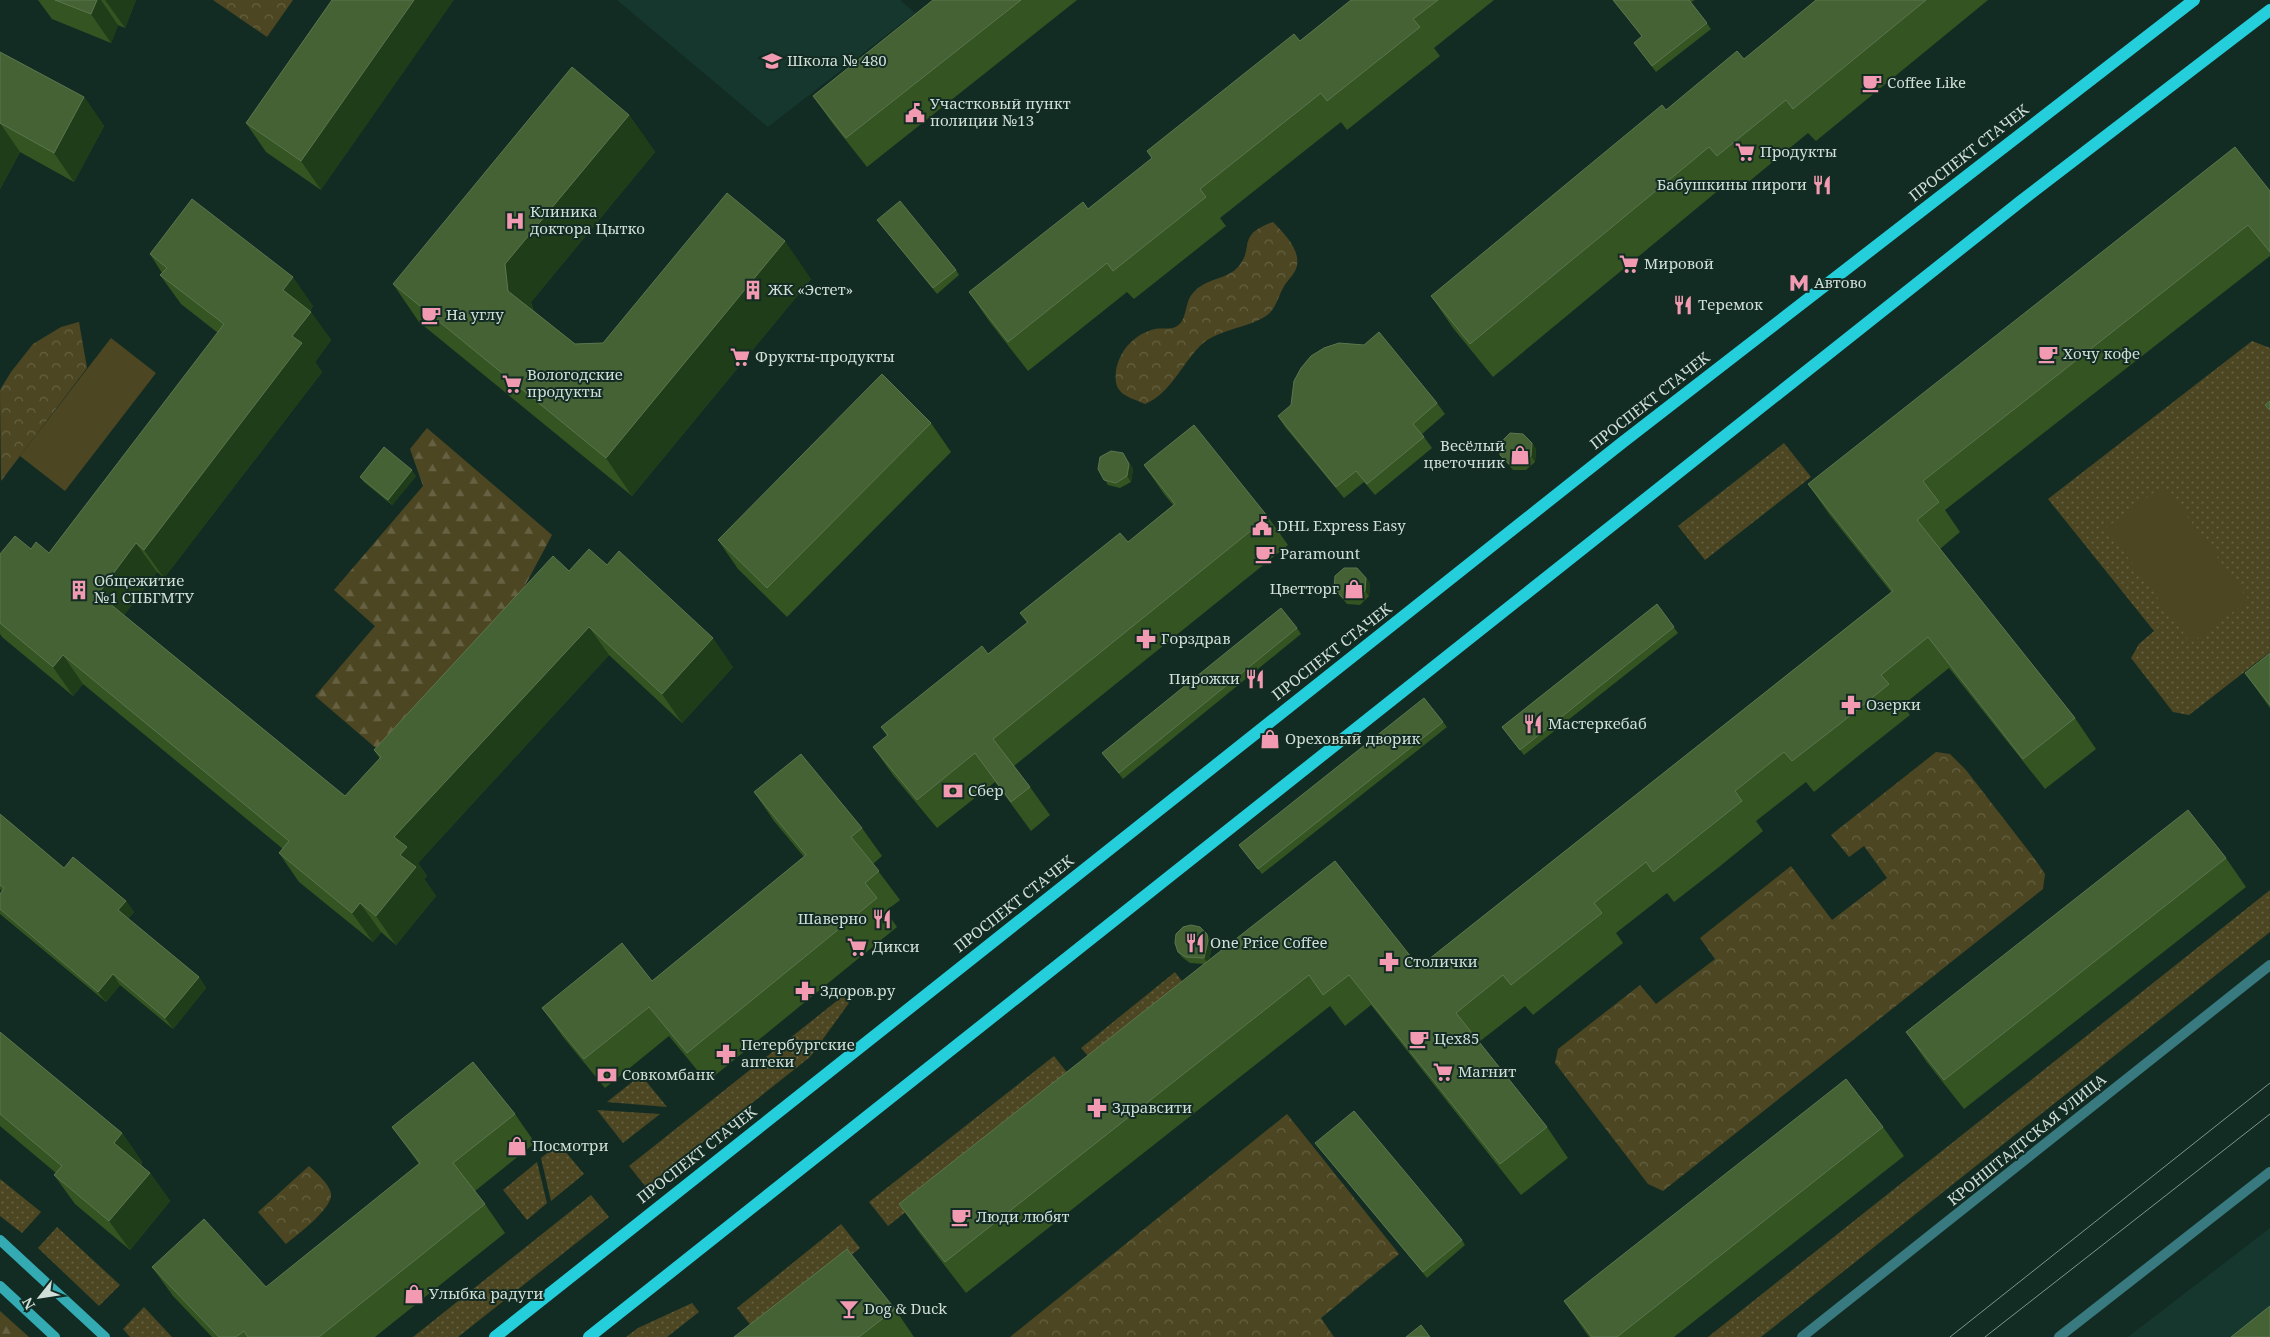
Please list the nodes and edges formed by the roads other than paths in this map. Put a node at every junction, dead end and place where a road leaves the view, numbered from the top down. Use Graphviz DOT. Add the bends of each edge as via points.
graph roads {
  1 [pos="2194,0"];
  2 [pos="2270,10"];
  3 [pos="2270,965"];
  4 [pos="2270,1172"];
  5 [pos="0,1240"];
  6 [pos="0,1286"];
  7 [pos="55,1337"];
  8 [pos="105,1337"];
  9 [pos="495,1337"];
  10 [pos="589,1337"];
  11 [pos="1802,1337"];
  12 [pos="2059,1337"];
  1 -- 9 [label="main road, ПРОСПЕКТ СТАЧЕК" via="1623,442"];
  2 -- 10 [label="main road" via="2021,201"];
  3 -- 11 [label="street, КРОНШТАДТСКАЯ УЛИЦА"];
  4 -- 12 [label="street"];
  5 -- 8 [label="street"];
  6 -- 7 [label="street"];
}
